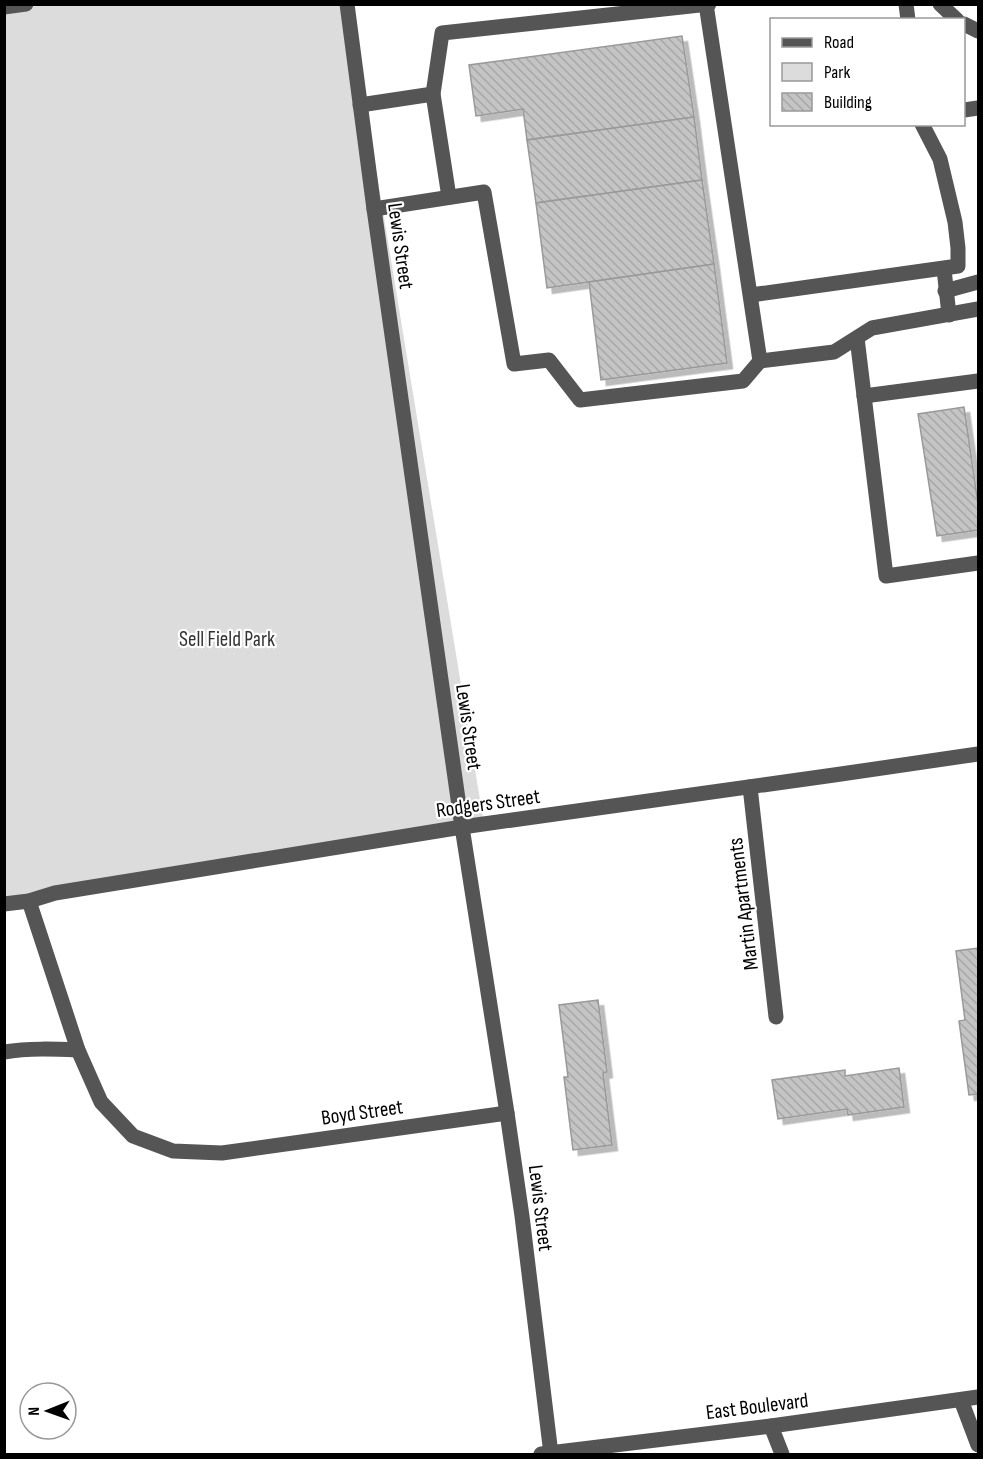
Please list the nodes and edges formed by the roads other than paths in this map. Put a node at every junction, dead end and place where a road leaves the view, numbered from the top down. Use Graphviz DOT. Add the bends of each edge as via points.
graph roads {
  1 [pos="26,4"];
  2 [pos="347,4"];
  3 [pos="940,4"];
  4 [pos="707,5"];
  5 [pos="4,7"];
  6 [pos="955,18"];
  7 [pos="433,94"];
  8 [pos="360,105"];
  9 [pos="923,126"];
  10 [pos="449,197"];
  11 [pos="374,209"];
  12 [pos="944,269"];
  13 [pos="978,282"];
  14 [pos="945,291"];
  15 [pos="751,295"];
  16 [pos="978,309"];
  17 [pos="949,315"];
  18 [pos="857,338"];
  19 [pos="760,361"];
  20 [pos="978,381"];
  21 [pos="864,396"];
  22 [pos="978,563"];
  23 [pos="978,754"];
  24 [pos="750,787"];
  25 [pos="462,827"];
  26 [pos="29,901"];
  27 [pos="4,904"];
  28 [pos="777,1017"];
  29 [pos="78,1050"];
  30 [pos="4,1052"];
  31 [pos="507,1113"];
  32 [pos="978,1396"];
  33 [pos="961,1400"];
  34 [pos="771,1426"];
  35 [pos="978,1445"];
  36 [pos="547,1454"];
  37 [pos="782,1455"];
  1 -- 5 [label="street"];
  2 -- 8 [label="street, Lewis Street"];
  3 -- 6 [label="street"];
  4 -- 7 [label="street" via="442,33"];
  4 -- 15 [label="street"];
  7 -- 8 [label="street"];
  7 -- 10 [label="street"];
  8 -- 11 [label="street, Lewis Street"];
  9 -- 12 [label="street" via="940,159 955,222 958,266"];
  10 -- 11 [label="street"];
  10 -- 19 [label="street" via="484,192 513,364 549,360 580,400 743,381"];
  11 -- 25 [label="street, Lewis Street"];
  12 -- 14 [label="street"];
  12 -- 15 [label="street"];
  13 -- 14 [label="street"];
  14 -- 17 [label="street"];
  15 -- 19 [label="street"];
  16 -- 17 [label="street"];
  17 -- 18 [label="street" via="872,328"];
  18 -- 19 [label="street" via="834,352"];
  18 -- 21 [label="street"];
  20 -- 21 [label="street"];
  21 -- 22 [label="street" via="886,576"];
  23 -- 24 [label="street, Rodgers Street"];
  24 -- 25 [label="street, Rodgers Street"];
  24 -- 28 [label="street, Martin Apartments"];
  25 -- 26 [label="street, Rodgers Street" via="55,893"];
  25 -- 31 [label="street, Lewis Street"];
  26 -- 27 [label="street, Rodgers Street"];
  26 -- 29 [label="street, Boyd Street"];
  29 -- 30 [label="street"];
  29 -- 31 [label="street, Boyd Street" via="101,1102 133,1136 173,1151 222,1153"];
  31 -- 36 [label="street, Lewis Street"];
  32 -- 33 [label="street, East Boulevard"];
  33 -- 34 [label="street, East Boulevard"];
  33 -- 35 [label="street"];
  34 -- 36 [label="street, East Boulevard"];
  34 -- 37 [label="street"];
}
